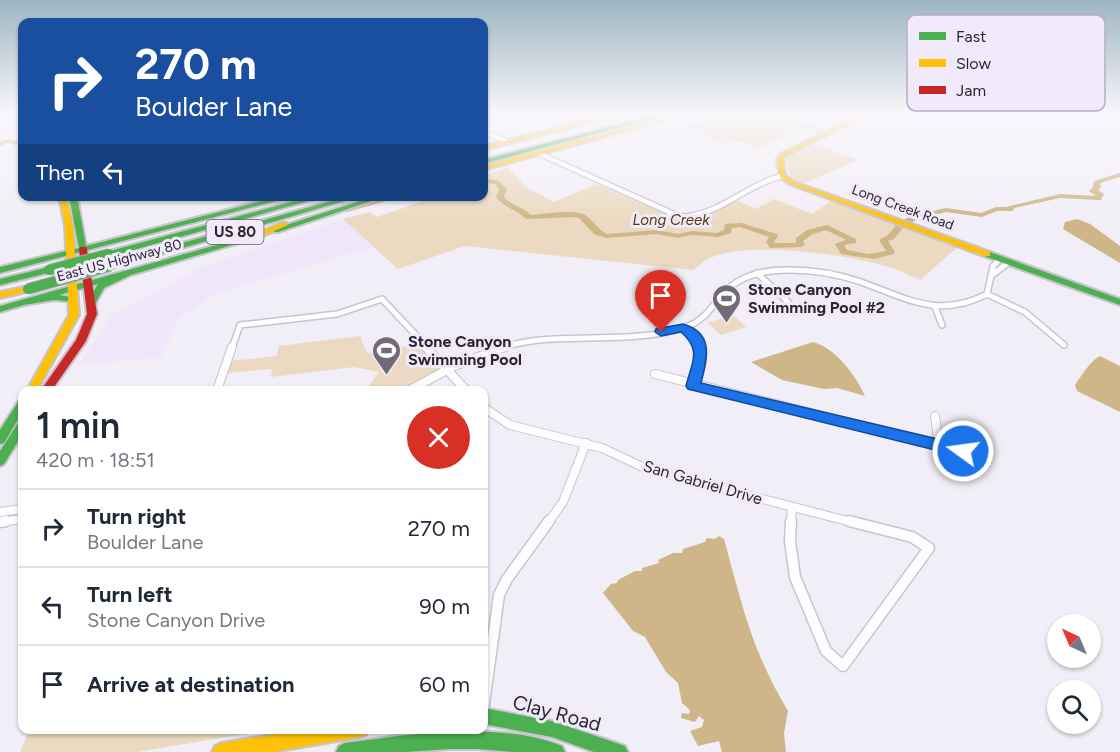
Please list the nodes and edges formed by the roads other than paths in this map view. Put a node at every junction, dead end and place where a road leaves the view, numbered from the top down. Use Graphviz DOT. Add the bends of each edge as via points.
graph roads {
  1 [pos="528,150"];
  2 [pos="549,150"];
  3 [pos="793,150"];
  4 [pos="538,153"];
  5 [pos="488,161"];
  6 [pos="488,167"];
  7 [pos="783,176"];
  8 [pos="64,201"];
  9 [pos="74,201"];
  10 [pos="277,201"];
  11 [pos="305,201"];
  12 [pos="338,201"];
  13 [pos="353,201"];
  14 [pos="368,201"];
  15 [pos="75,237"];
  16 [pos="246,240"];
  17 [pos="83,249"];
  18 [pos="70,252"];
  19 [pos="111,254"];
  20 [pos="1005,260"];
  21 [pos="34,262"];
  22 [pos="0,270"];
  23 [pos="128,273"];
  24 [pos="757,273"];
  25 [pos="0,282"];
  26 [pos="89,284"];
  27 [pos="73,294"];
  28 [pos="987,294"];
  29 [pos="0,295"];
  30 [pos="1120,302"];
  31 [pos="20,303"];
  32 [pos="92,303"];
  33 [pos="789,303"];
  34 [pos="935,307"];
  35 [pos="0,309"];
  36 [pos="942,325"];
  37 [pos="683,327"];
  38 [pos="1064,345"];
  39 [pos="448,371"];
  40 [pos="655,374"];
  41 [pos="41,386"];
  42 [pos="42,386"];
  43 [pos="219,386"];
  44 [pos="418,386"];
  45 [pos="462,386"];
  46 [pos="693,386"];
  47 [pos="18,411"];
  48 [pos="488,411"];
  49 [pos="491,414"];
  50 [pos="488,416"];
  51 [pos="936,416"];
  52 [pos="18,432"];
  53 [pos="0,440"];
  54 [pos="586,444"];
  55 [pos="939,446"];
  56 [pos="963,451"];
  57 [pos="0,461"];
  58 [pos="792,507"];
  59 [pos="18,510"];
  60 [pos="0,512"];
  61 [pos="18,520"];
  62 [pos="0,522"];
  63 [pos="488,675"];
  64 [pos="488,717"];
  65 [pos="330,734"];
  66 [pos="470,734"];
  67 [pos="485,734"];
  68 [pos="221,752"];
  69 [pos="345,752"];
  70 [pos="556,752"];
  71 [pos="619,752"];
  1 -- 5 [label="main road"];
  2 -- 4 [label="main road"];
  3 -- 7 [label="main road" via="780,159"];
  4 -- 6 [label="main road"];
  4 -- 7 [label="street" via="686,219 766,179"];
  7 -- 20 [label="main road, Long Creek Road" via="792,183"];
  8 -- 15 [label="main road"];
  9 -- 15 [label="main road"];
  10 -- 19 [label="main road, East US Highway 80"];
  11 -- 19 [label="main road, US 80"];
  12 -- 19 [label="main road, US 80"];
  13 -- 16 [label="main road"];
  14 -- 16 [label="main road, East US Highway 80"];
  15 -- 17 [label="main road"];
  15 -- 18 [label="main road"];
  15 -- 19 [label="main road"];
  15 -- 21 [label="main road"];
  16 -- 23 [label="main road, East US Highway 80"];
  17 -- 18 [label="main road, East US Highway 80"];
  17 -- 19 [label="main road, East US Highway 80"];
  17 -- 26 [label="main road"];
  18 -- 21 [label="main road, East US Highway 80"];
  18 -- 27 [label="main road"];
  19 -- 23 [label="main road" via="96,254 100,270 113,275"];
  19 -- 25 [label="main road, US 80, bridge"];
  19 -- 29 [label="main road, US 80, bridge" via="28,288"];
  20 -- 28 [label="street" via="991,276"];
  20 -- 30 [label="main road, Long Creek Road"];
  21 -- 22 [label="main road, East US Highway 80"];
  21 -- 31 [label="main road" via="57,264 57,284"];
  23 -- 26 [label="main road, East US Highway 80"];
  23 -- 32 [label="main road" via="102,284"];
  24 -- 33 [label="street"];
  24 -- 34 [label="street" via="790,270 826,274"];
  24 -- 37 [label="street" via="730,286 704,318"];
  26 -- 27 [label="main road, East US Highway 80"];
  26 -- 32 [label="main road"];
  27 -- 31 [label="main road, East US Highway 80"];
  27 -- 41 [label="main road" via="74,315"];
  28 -- 34 [label="street" via="961,307"];
  28 -- 38 [label="street" via="1025,312"];
  31 -- 35 [label="main road, East US Highway 80"];
  32 -- 42 [label="main road" via="92,314 81,340"];
  34 -- 36 [label="street"];
  37 -- 39 [label="street" via="516,343"];
  37 -- 46 [label="street" via="701,345"];
  39 -- 43 [label="street" via="382,299 337,314 240,325"];
  39 -- 44 [label="street"];
  39 -- 45 [label="street"];
  40 -- 46 [label="street"];
  46 -- 55 [label="street"];
  47 -- 53 [label="main road"];
  48 -- 49 [label="street, San Gabriel Drive"];
  49 -- 50 [label="street"];
  49 -- 54 [label="street, San Gabriel Drive" via="535,435 558,436"];
  51 -- 55 [label="street"];
  52 -- 57 [label="main road"];
  54 -- 58 [label="street, San Gabriel Drive" via="622,455 644,468"];
  54 -- 63 [label="street" via="558,510 499,595"];
  55 -- 56 [label="street"];
  58 -- 58 [label="street, San Gabriel Drive" via="790,542 795,576 825,651 843,666 929,548 912,537"];
  59 -- 60 [label="street"];
  61 -- 62 [label="street"];
  64 -- 71 [label="main road, Clay Road" via="546,726"];
  65 -- 68 [label="main road"];
  66 -- 69 [label="main road"];
  67 -- 70 [label="main road"];
}
